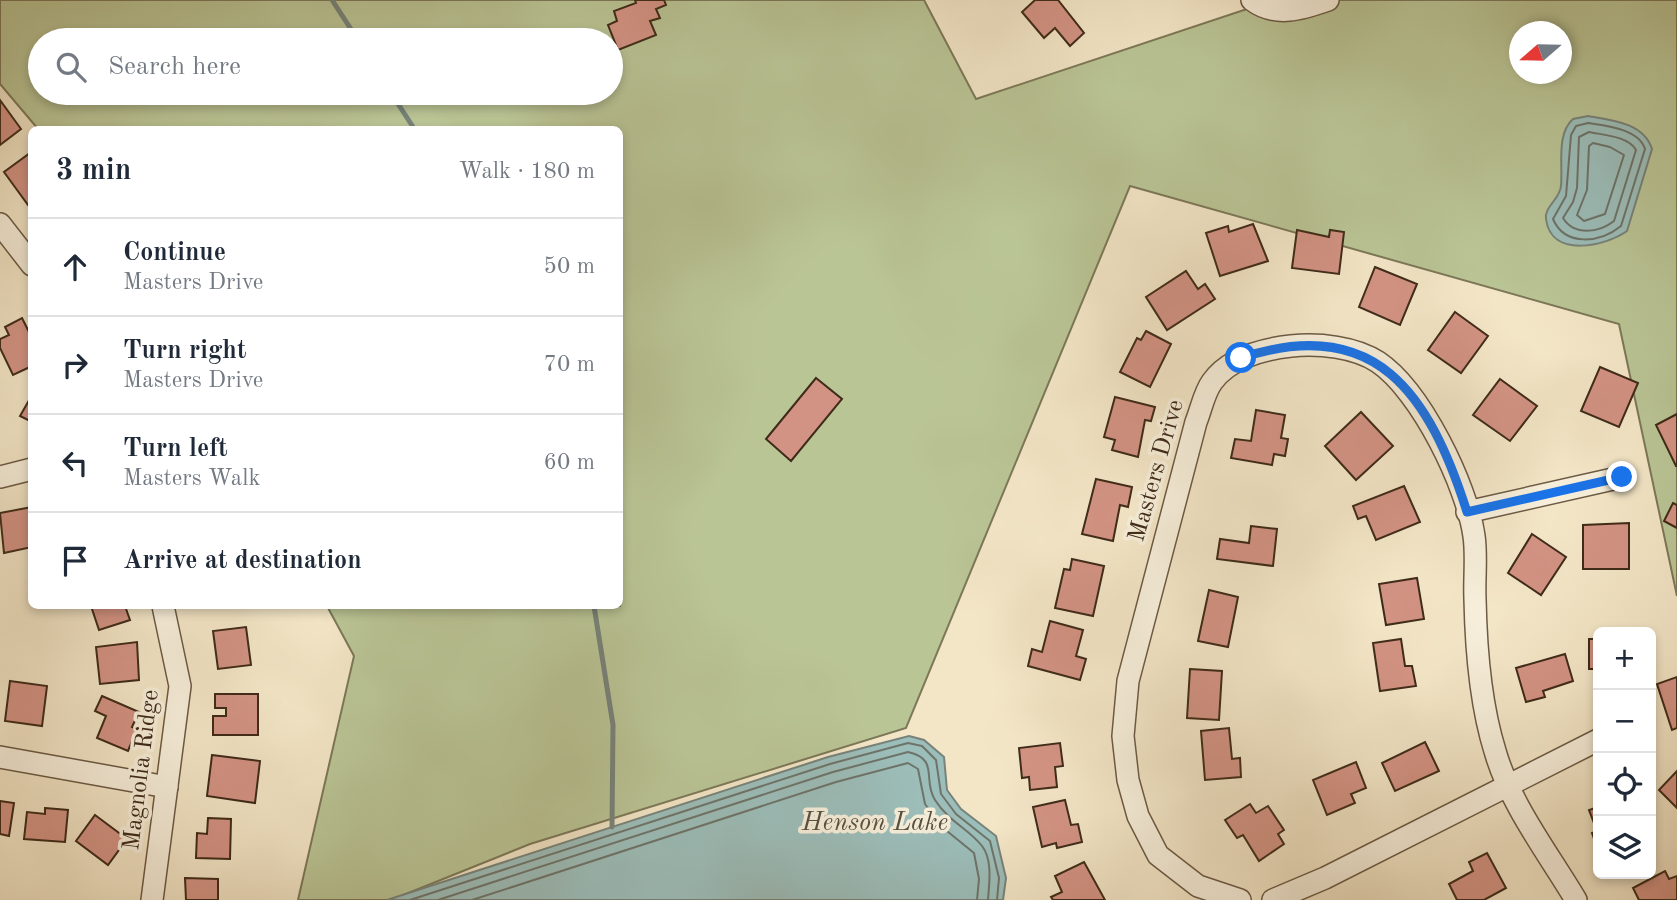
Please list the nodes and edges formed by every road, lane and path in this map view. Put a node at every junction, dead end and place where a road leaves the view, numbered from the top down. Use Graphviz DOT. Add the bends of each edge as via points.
graph roads {
  1 [pos="1252,0"];
  2 [pos="1328,0"];
  3 [pos="0,224"];
  4 [pos="28,260"];
  5 [pos="28,470"];
  6 [pos="0,477"];
  7 [pos="1622,477"];
  8 [pos="1467,512"];
  9 [pos="164,609"];
  10 [pos="1593,743"];
  11 [pos="0,757"];
  12 [pos="167,786"];
  13 [pos="1509,786"];
  14 [pos="152,900"];
  15 [pos="1240,900"];
  16 [pos="1273,900"];
  17 [pos="1576,900"];
  1 -- 2 [label="street" via="1280,11"];
  3 -- 4 [label="street"];
  5 -- 6 [label="street"];
  7 -- 8 [label="street"];
  8 -- 13 [label="street, Masters Drive" via="1474,535 1482,694 1495,752"];
  8 -- 15 [label="street, Masters Drive" via="1451,463 1408,389 1377,362 1335,347 1272,348 1241,358 1212,382 1196,422 1158,558 1128,681 1123,736 1138,816 1158,855 1198,886"];
  9 -- 12 [label="street, Magnolia Ridge" via="180,686"];
  10 -- 13 [label="street"];
  11 -- 12 [label="street"];
  12 -- 14 [label="street, Magnolia Ridge"];
  13 -- 16 [label="street"];
  13 -- 17 [label="street, Masters Drive"];
}
